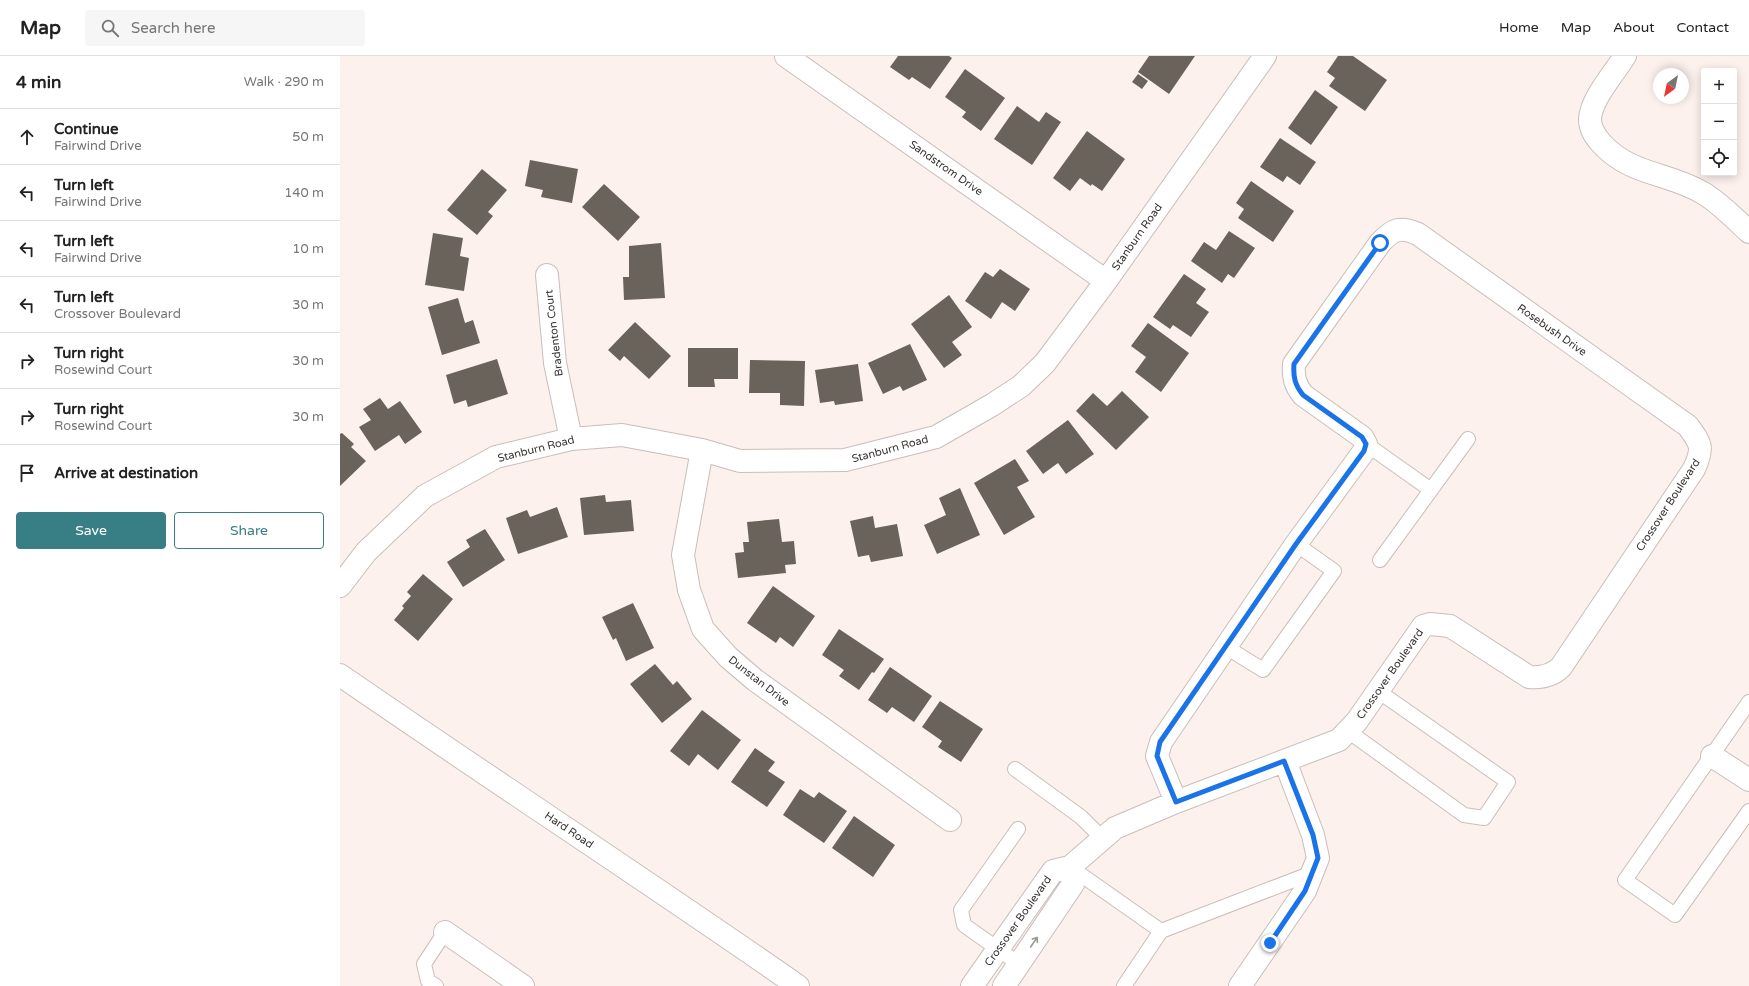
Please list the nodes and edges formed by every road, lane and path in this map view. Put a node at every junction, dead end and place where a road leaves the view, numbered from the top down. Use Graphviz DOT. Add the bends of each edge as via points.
graph roads {
  1 [pos="786,56"];
  2 [pos="1265,56"];
  3 [pos="1625,56"];
  4 [pos="1749,232"];
  5 [pos="547,275"];
  6 [pos="1106,281"];
  7 [pos="571,439"];
  8 [pos="1468,439"];
  9 [pos="1700,443"];
  10 [pos="1366,444"];
  11 [pos="702,450"];
  12 [pos="1431,490"];
  13 [pos="1296,544"];
  14 [pos="1380,560"];
  15 [pos="340,586"];
  16 [pos="1226,647"];
  17 [pos="340,675"];
  18 [pos="1378,691"];
  19 [pos="1749,702"];
  20 [pos="1348,731"];
  21 [pos="1712,756"];
  22 [pos="1284,761"];
  23 [pos="1015,770"];
  24 [pos="1749,780"];
  25 [pos="1176,802"];
  26 [pos="1749,811"];
  27 [pos="950,820"];
  28 [pos="1018,829"];
  29 [pos="1103,839"];
  30 [pos="1070,867"];
  31 [pos="1312,873"];
  32 [pos="446,932"];
  33 [pos="1161,932"];
  34 [pos="998,949"];
  35 [pos="1019,964"];
  36 [pos="436,986"];
  37 [pos="523,986"];
  38 [pos="798,986"];
  39 [pos="972,986"];
  40 [pos="1004,986"];
  41 [pos="1124,986"];
  42 [pos="1240,986"];
  1 -- 6 [label="street, Sandstrom Drive"];
  2 -- 6 [label="street, Stanburn Road"];
  3 -- 4 [label="street" via="1594,104 1590,119 1593,134 1611,154 1634,168 1703,193"];
  5 -- 7 [label="street, Bradenton Court" via="555,363"];
  6 -- 11 [label="street, Stanburn Road" via="1045,363 1021,386 936,437 846,460 740,461"];
  7 -- 11 [label="street, Stanburn Road" via="622,435"];
  7 -- 15 [label="street, Stanburn Road" via="496,457 425,496 366,552"];
  8 -- 12 [label="lane"];
  9 -- 10 [label="street, Rosebush Drive" via="1688,426 1418,234 1408,229 1398,229 1380,243 1294,364 1296,386 1303,395 1362,437"];
  9 -- 18 [label="street, Crossover Boulevard" via="1700,456 1694,469 1556,672 1540,678 1529,677 1450,626 1430,624 1423,626"];
  10 -- 12 [label="lane"];
  10 -- 13 [label="street" via="1364,451"];
  11 -- 27 [label="street, Dunstan Drive" via="683,555 689,590 703,629 728,657 755,680"];
  12 -- 14 [label="lane"];
  13 -- 16 [label="street"];
  13 -- 16 [label="lane" via="1334,571 1263,670"];
  16 -- 25 [label="street" via="1160,742 1157,756"];
  17 -- 38 [label="street, Hard Road"];
  18 -- 20 [label="street, Crossover Boulevard"];
  18 -- 20 [label="lane" via="1508,782 1484,818 1464,815"];
  19 -- 21 [label="lane"];
  20 -- 22 [label="street, Crossover Boulevard" via="1339,740"];
  21 -- 24 [label="street"];
  21 -- 26 [label="lane" via="1625,880 1675,915"];
  22 -- 25 [label="street, Crossover Boulevard"];
  22 -- 31 [label="street" via="1313,835 1318,858"];
  23 -- 29 [label="lane" via="1081,817"];
  25 -- 29 [label="street, Crossover Boulevard" via="1115,828"];
  28 -- 34 [label="lane" via="961,910 964,925"];
  29 -- 30 [label="street, Crossover Boulevard"];
  30 -- 33 [label="lane"];
  30 -- 34 [label="street, Crossover Boulevard" via="1053,871"];
  35 -- 30 [label="street, one-way" via="1073,884"];
  31 -- 33 [label="lane"];
  31 -- 42 [label="street" via="1305,891"];
  32 -- 36 [label="lane" via="424,964 428,980"];
  32 -- 37 [label="street"];
  33 -- 41 [label="lane"];
  34 -- 35 [label="lane"];
  34 -- 39 [label="street, Crossover Boulevard"];
  35 -- 40 [label="street"];
}
